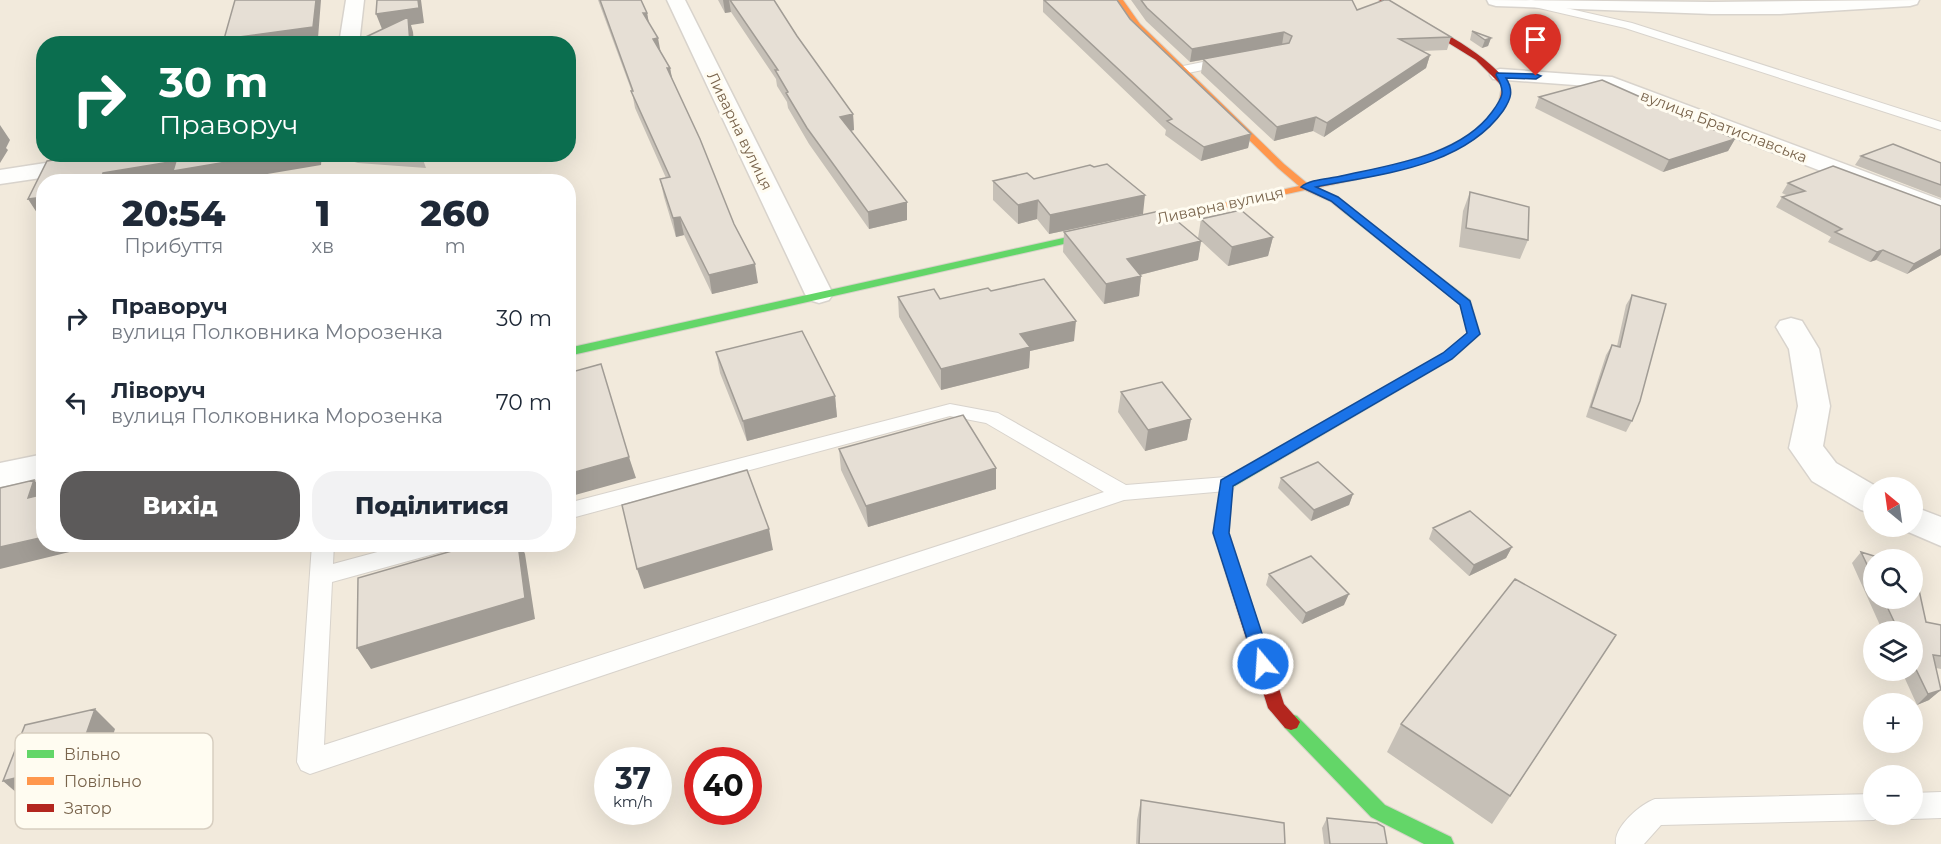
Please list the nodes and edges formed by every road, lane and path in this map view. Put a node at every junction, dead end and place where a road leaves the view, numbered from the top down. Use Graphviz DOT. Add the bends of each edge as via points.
graph roads {
  1 [pos="356,0"];
  2 [pos="676,0"];
  3 [pos="1119,0"];
  4 [pos="1383,0"];
  5 [pos="1496,0"];
  6 [pos="1910,0"];
  7 [pos="1521,2"];
  8 [pos="350,36"];
  9 [pos="1238,59"];
  10 [pos="1183,70"];
  11 [pos="1500,75"];
  12 [pos="1941,126"];
  13 [pos="102,162"];
  14 [pos="0,177"];
  15 [pos="1306,187"];
  16 [pos="1941,209"];
  17 [pos="819,294"];
  18 [pos="1791,327"];
  19 [pos="576,350"];
  20 [pos="36,468"];
  21 [pos="0,475"];
  22 [pos="1226,484"];
  23 [pos="1123,493"];
  24 [pos="1863,495"];
  25 [pos="576,509"];
  26 [pos="1923,524"];
  27 [pos="1941,532"];
  28 [pos="322,552"];
  29 [pos="410,552"];
  30 [pos="321,576"];
  31 [pos="1941,805"];
  32 [pos="1923,806"];
  33 [pos="1863,807"];
  34 [pos="1444,844"];
  35 [pos="1630,844"];
  1 -- 8 [label="street"];
  2 -- 17 [label="street, Ливарна вулиця"];
  3 -- 10 [label="street" via="1137,26"];
  4 -- 11 [label="street" via="1450,38"];
  5 -- 7 [label="street"];
  6 -- 7 [label="street" via="1780,8"];
  7 -- 12 [label="lane" via="1628,25"];
  9 -- 10 [label="lane"];
  10 -- 15 [label="street"];
  11 -- 15 [label="street, Ливарна вулиця" via="1507,87 1505,101 1491,121 1457,146 1424,160"];
  11 -- 16 [label="street, вулиця Братиславська" via="1605,81"];
  13 -- 14 [label="street"];
  15 -- 17 [label="street, Ливарна вулиця"];
  15 -- 22 [label="street" via="1334,199 1466,303 1474,334 1448,356"];
  17 -- 19 [label="street, Ливарна вулиця"];
  18 -- 24 [label="street" via="1804,349 1814,406 1806,448 1824,472"];
  20 -- 21 [label="street"];
  22 -- 23 [label="lane"];
  22 -- 34 [label="street" via="1221,533 1277,708 1377,811"];
  23 -- 25 [label="lane" via="991,418 950,410"];
  23 -- 30 [label="lane" via="310,762"];
  26 -- 27 [label="street"];
  28 -- 30 [label="lane"];
  29 -- 30 [label="lane"];
  31 -- 32 [label="lane"];
  33 -- 35 [label="lane" via="1654,812 1629,839"];
}
